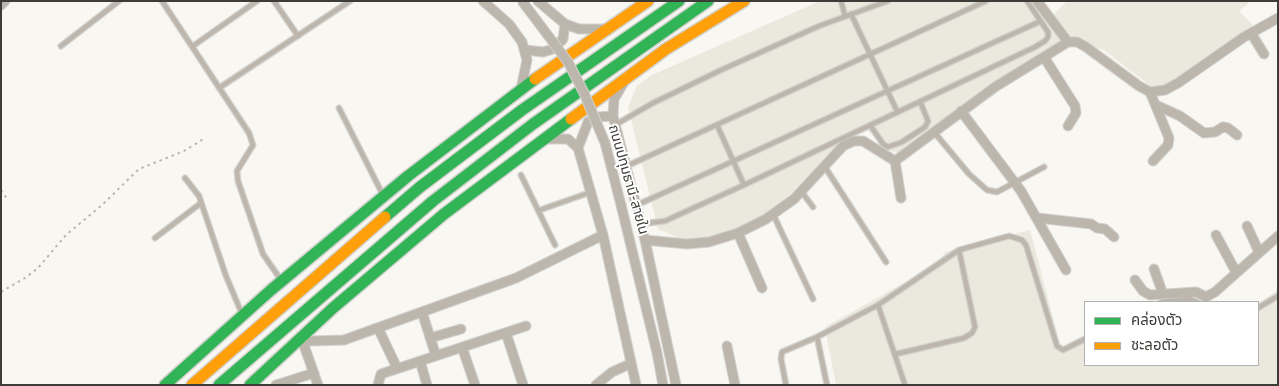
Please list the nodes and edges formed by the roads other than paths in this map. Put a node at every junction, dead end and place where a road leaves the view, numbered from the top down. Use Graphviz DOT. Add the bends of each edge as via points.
graph roads {
  1 [pos="5,1"];
  2 [pos="119,1"];
  3 [pos="162,1"];
  4 [pos="257,1"];
  5 [pos="274,1"];
  6 [pos="350,1"];
  7 [pos="483,1"];
  8 [pos="522,1"];
  9 [pos="538,1"];
  10 [pos="648,1"];
  11 [pos="653,1"];
  12 [pos="679,1"];
  13 [pos="708,1"];
  14 [pos="717,1"];
  15 [pos="744,1"];
  16 [pos="841,1"];
  17 [pos="888,1"];
  18 [pos="986,1"];
  19 [pos="1027,1"];
  20 [pos="1036,1"];
  21 [pos="1,5"];
  22 [pos="638,8"];
  23 [pos="848,15"];
  24 [pos="1278,18"];
  25 [pos="1041,22"];
  26 [pos="566,24"];
  27 [pos="606,29"];
  28 [pos="1250,33"];
  29 [pos="298,36"];
  30 [pos="1068,42"];
  31 [pos="61,46"];
  32 [pos="193,46"];
  33 [pos="666,48"];
  34 [pos="526,50"];
  35 [pos="870,54"];
  36 [pos="1264,54"];
  37 [pos="1044,57"];
  38 [pos="637,69"];
  39 [pos="219,88"];
  40 [pos="521,89"];
  41 [pos="888,91"];
  42 [pos="1150,92"];
  43 [pos="920,101"];
  44 [pos="1156,105"];
  45 [pos="339,108"];
  46 [pos="897,111"];
  47 [pos="961,111"];
  48 [pos="612,116"];
  49 [pos="717,124"];
  50 [pos="870,125"];
  51 [pos="616,126"];
  52 [pos="1068,126"];
  53 [pos="934,132"];
  54 [pos="1237,135"];
  55 [pos="543,139"];
  56 [pos="578,148"];
  57 [pos="1154,161"];
  58 [pos="734,162"];
  59 [pos="895,162"];
  60 [pos="824,165"];
  61 [pos="627,166"];
  62 [pos="1044,167"];
  63 [pos="522,175"];
  64 [pos="185,178"];
  65 [pos="1015,182"];
  66 [pos="744,185"];
  67 [pos="801,191"];
  68 [pos="591,192"];
  69 [pos="384,196"];
  70 [pos="901,198"];
  71 [pos="201,203"];
  72 [pos="636,205"];
  73 [pos="814,207"];
  74 [pos="540,210"];
  75 [pos="773,214"];
  76 [pos="1038,218"];
  77 [pos="641,224"];
  78 [pos="1247,226"];
  79 [pos="738,233"];
  80 [pos="603,235"];
  81 [pos="1216,235"];
  82 [pos="1278,236"];
  83 [pos="1114,237"];
  84 [pos="155,238"];
  85 [pos="645,240"];
  86 [pos="555,245"];
  87 [pos="959,250"];
  88 [pos="1259,252"];
  89 [pos="886,262"];
  90 [pos="1154,269"];
  91 [pos="1066,270"];
  92 [pos="1236,272"];
  93 [pos="1135,280"];
  94 [pos="282,281"];
  95 [pos="358,287"];
  96 [pos="762,288"];
  97 [pos="271,290"];
  98 [pos="1278,296"];
  99 [pos="1162,298"];
  100 [pos="813,299"];
  101 [pos="1194,301"];
  102 [pos="312,303"];
  103 [pos="878,305"];
  104 [pos="1259,307"];
  105 [pos="422,312"];
  106 [pos="243,315"];
  107 [pos="265,321"];
  108 [pos="526,326"];
  109 [pos="378,328"];
  110 [pos="460,329"];
  111 [pos="506,333"];
  112 [pos="301,337"];
  113 [pos="817,337"];
  114 [pos="430,338"];
  115 [pos="1084,340"];
  116 [pos="727,346"];
  117 [pos="462,347"];
  118 [pos="896,354"];
  119 [pos="436,356"];
  120 [pos="420,361"];
  121 [pos="630,364"];
  122 [pos="397,368"];
  123 [pos="314,373"];
  124 [pos="257,383"];
  125 [pos="633,383"];
  126 [pos="165,385"];
  127 [pos="192,385"];
  128 [pos="219,385"];
  129 [pos="276,385"];
  130 [pos="318,385"];
  131 [pos="378,385"];
  132 [pos="427,385"];
  133 [pos="474,385"];
  134 [pos="523,385"];
  135 [pos="596,385"];
  136 [pos="662,385"];
  137 [pos="676,385"];
  138 [pos="735,385"];
  139 [pos="786,385"];
  140 [pos="828,385"];
  141 [pos="905,385"];
  1 -- 21 [label="street"];
  2 -- 31 [label="lane"];
  3 -- 32 [label="lane"];
  4 -- 32 [label="lane"];
  5 -- 29 [label="lane"];
  6 -- 29 [label="lane"];
  7 -- 34 [label="street" via="509,24"];
  8 -- 136 [label="street, ถนนปทุมธานี-สายใน, bridge" via="568,62 605,143"];
  9 -- 26 [label="street"];
  10 -- 22 [label="main road"];
  11 -- 22 [label="main road"];
  12 -- 107 [label="main road" via="538,99 420,187"];
  13 -- 102 [label="main road" via="525,130 433,201"];
  14 -- 33 [label="main road"];
  15 -- 33 [label="main road"];
  16 -- 23 [label="lane"];
  17 -- 23 [label="lane"];
  18 -- 35 [label="lane"];
  19 -- 25 [label="lane"];
  20 -- 30 [label="street"];
  22 -- 27 [label="main road"];
  23 -- 35 [label="lane"];
  23 -- 51 [label="lane" via="719,71"];
  24 -- 28 [label="street"];
  25 -- 41 [label="lane"];
  25 -- 43 [label="lane" via="1048,36 1035,47"];
  26 -- 27 [label="street" via="579,29"];
  26 -- 34 [label="street" via="563,39 553,49 543,52"];
  27 -- 40 [label="main road"];
  28 -- 36 [label="street"];
  28 -- 42 [label="street" via="1178,83 1165,90"];
  29 -- 39 [label="lane"];
  30 -- 37 [label="street"];
  30 -- 42 [label="street" via="1086,47"];
  32 -- 39 [label="lane"];
  33 -- 38 [label="main road"];
  34 -- 40 [label="street" via="526,70"];
  35 -- 41 [label="lane"];
  35 -- 49 [label="lane"];
  37 -- 47 [label="street"];
  37 -- 52 [label="street" via="1075,106 1076,113"];
  38 -- 48 [label="street" via="619,88"];
  38 -- 55 [label="main road"];
  39 -- 94 [label="lane" via="252,141 237,171 238,180 263,254"];
  40 -- 69 [label="main road"];
  41 -- 46 [label="lane"];
  41 -- 58 [label="lane"];
  42 -- 44 [label="street"];
  43 -- 46 [label="lane"];
  43 -- 50 [label="lane" via="928,121 925,128 902,142 888,147"];
  44 -- 54 [label="street" via="1180,116 1204,133 1228,128"];
  44 -- 57 [label="street" via="1169,138 1168,145"];
  45 -- 69 [label="lane"];
  46 -- 50 [label="lane"];
  47 -- 53 [label="street"];
  47 -- 65 [label="street"];
  48 -- 51 [label="street"];
  48 -- 56 [label="street" via="596,117 588,122"];
  49 -- 58 [label="lane"];
  49 -- 61 [label="lane"];
  50 -- 66 [label="lane"];
  51 -- 61 [label="street"];
  53 -- 59 [label="street"];
  53 -- 65 [label="lane" via="987,190 997,192"];
  55 -- 56 [label="street" via="568,139"];
  55 -- 95 [label="main road" via="444,214"];
  56 -- 68 [label="street"];
  58 -- 66 [label="lane"];
  58 -- 72 [label="lane"];
  59 -- 60 [label="street" via="863,140 843,146"];
  59 -- 70 [label="street"];
  60 -- 67 [label="street"];
  60 -- 89 [label="lane"];
  61 -- 72 [label="street"];
  62 -- 65 [label="lane"];
  63 -- 74 [label="lane"];
  64 -- 71 [label="lane"];
  65 -- 76 [label="street"];
  66 -- 77 [label="lane" via="664,220"];
  67 -- 73 [label="lane"];
  67 -- 75 [label="street"];
  68 -- 74 [label="lane"];
  68 -- 80 [label="street"];
  69 -- 94 [label="main road"];
  71 -- 84 [label="lane"];
  71 -- 106 [label="lane"];
  72 -- 77 [label="street"];
  74 -- 86 [label="lane"];
  75 -- 79 [label="street"];
  75 -- 100 [label="lane"];
  76 -- 83 [label="street" via="1091,224 1105,229"];
  76 -- 91 [label="street"];
  77 -- 85 [label="street"];
  78 -- 88 [label="street"];
  79 -- 85 [label="street" via="709,242 687,244"];
  79 -- 96 [label="street"];
  80 -- 105 [label="street" via="516,278"];
  80 -- 121 [label="street"];
  81 -- 92 [label="street"];
  82 -- 88 [label="street"];
  85 -- 137 [label="street"];
  87 -- 103 [label="lane"];
  87 -- 115 [label="lane" via="1009,236 1022,240 1057,346 1063,350"];
  87 -- 118 [label="lane" via="975,327 972,334"];
  88 -- 92 [label="street"];
  90 -- 99 [label="street"];
  92 -- 99 [label="street" via="1206,298 1196,292"];
  93 -- 99 [label="street" via="1143,292"];
  94 -- 97 [label="main road"];
  95 -- 102 [label="main road"];
  95 -- 112 [label="main road"];
  97 -- 106 [label="main road"];
  97 -- 107 [label="main road"];
  98 -- 104 [label="lane"];
  99 -- 101 [label="lane"];
  102 -- 128 [label="main road"];
  103 -- 113 [label="lane"];
  103 -- 118 [label="lane"];
  105 -- 109 [label="street"];
  105 -- 114 [label="street"];
  106 -- 126 [label="main road"];
  107 -- 127 [label="main road"];
  108 -- 111 [label="street"];
  109 -- 112 [label="street" via="344,340 309,341"];
  109 -- 122 [label="street"];
  110 -- 114 [label="street"];
  111 -- 117 [label="street"];
  111 -- 134 [label="street"];
  112 -- 123 [label="street"];
  112 -- 124 [label="main road"];
  113 -- 139 [label="lane" via="782,352"];
  113 -- 140 [label="lane"];
  114 -- 119 [label="street"];
  116 -- 138 [label="street"];
  117 -- 119 [label="street"];
  117 -- 133 [label="street"];
  118 -- 141 [label="lane"];
  119 -- 120 [label="street"];
  120 -- 122 [label="street"];
  120 -- 132 [label="street"];
  121 -- 125 [label="street"];
  121 -- 135 [label="street" via="612,372"];
  122 -- 131 [label="street" via="379,375"];
  123 -- 129 [label="street"];
  123 -- 130 [label="street"];
}
